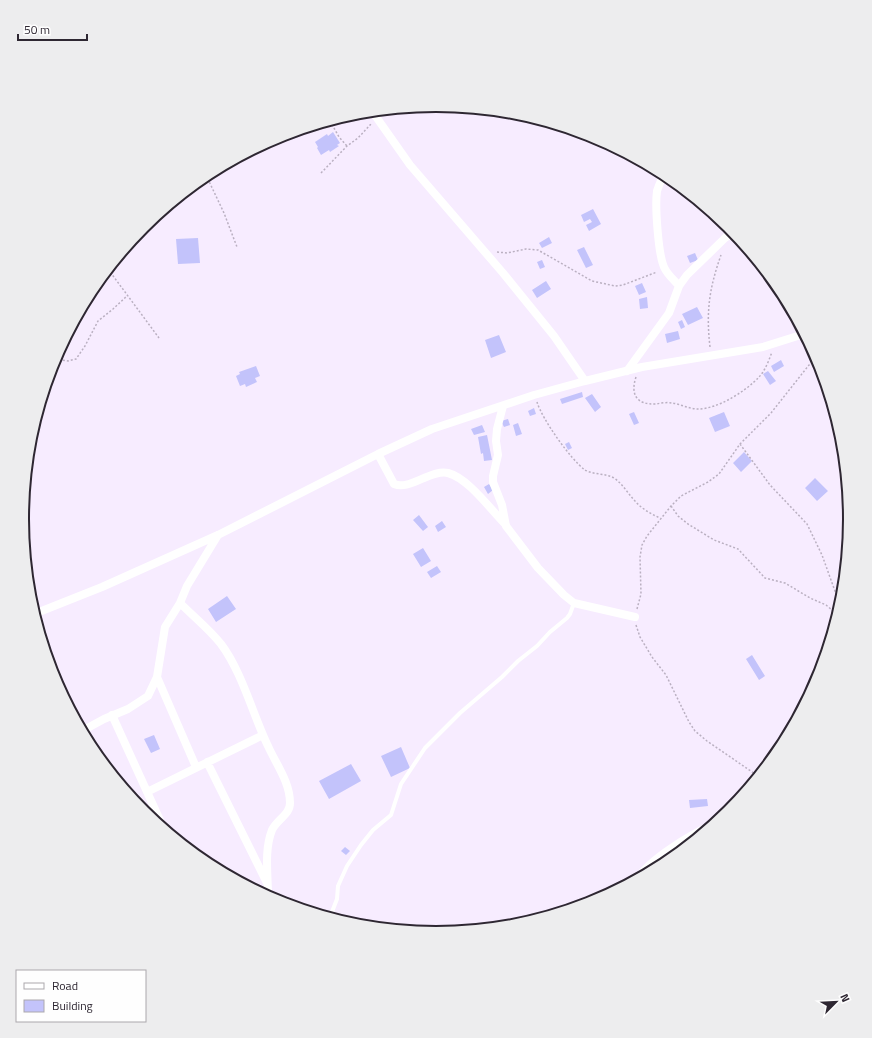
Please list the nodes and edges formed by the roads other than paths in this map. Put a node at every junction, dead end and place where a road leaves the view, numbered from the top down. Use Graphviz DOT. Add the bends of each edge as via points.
graph roads {
  1 [pos="375,116"];
  2 [pos="661,180"];
  3 [pos="728,236"];
  4 [pos="679,286"];
  5 [pos="799,336"];
  6 [pos="627,371"];
  7 [pos="585,381"];
  8 [pos="503,406"];
  9 [pos="378,454"];
  10 [pos="506,526"];
  11 [pos="218,536"];
  12 [pos="574,603"];
  13 [pos="180,604"];
  14 [pos="40,612"];
  15 [pos="635,617"];
  16 [pos="157,676"];
  17 [pos="112,715"];
  18 [pos="88,728"];
  19 [pos="263,735"];
  20 [pos="207,762"];
  21 [pos="196,767"];
  22 [pos="147,792"];
  23 [pos="158,816"];
  24 [pos="687,839"];
  25 [pos="648,865"];
  26 [pos="268,885"];
  27 [pos="268,890"];
  28 [pos="332,912"];
  1 -- 7 [label="street" via="410,165 554,336"];
  2 -- 4 [label="street" via="657,192 660,255 664,269"];
  3 -- 4 [label="street"];
  4 -- 6 [label="street" via="670,313"];
  5 -- 6 [label="street" via="763,346"];
  6 -- 7 [label="street"];
  7 -- 8 [label="street"];
  8 -- 9 [label="street" via="432,429"];
  8 -- 10 [label="street" via="497,429 498,454 493,482 502,505"];
  9 -- 10 [label="street" via="394,484 402,486 440,473 447,473 463,480"];
  9 -- 11 [label="street"];
  10 -- 12 [label="street" via="538,568"];
  11 -- 13 [label="street" via="187,586"];
  11 -- 14 [label="street"];
  12 -- 15 [label="street"];
  12 -- 28 [label="lane" via="567,618 460,713 425,748 401,784 391,815 373,830 347,866 338,886"];
  13 -- 16 [label="street" via="165,627"];
  13 -- 19 [label="street" via="208,630 232,661"];
  16 -- 17 [label="street" via="148,696 128,709"];
  16 -- 21 [label="street"];
  17 -- 18 [label="street"];
  17 -- 22 [label="street"];
  19 -- 20 [label="street"];
  19 -- 26 [label="street" via="283,776 290,805 287,813 272,830 267,850"];
  20 -- 21 [label="street"];
  20 -- 26 [label="street"];
  21 -- 22 [label="street"];
  22 -- 23 [label="street"];
  24 -- 25 [label="street"];
  26 -- 27 [label="street"];
}
